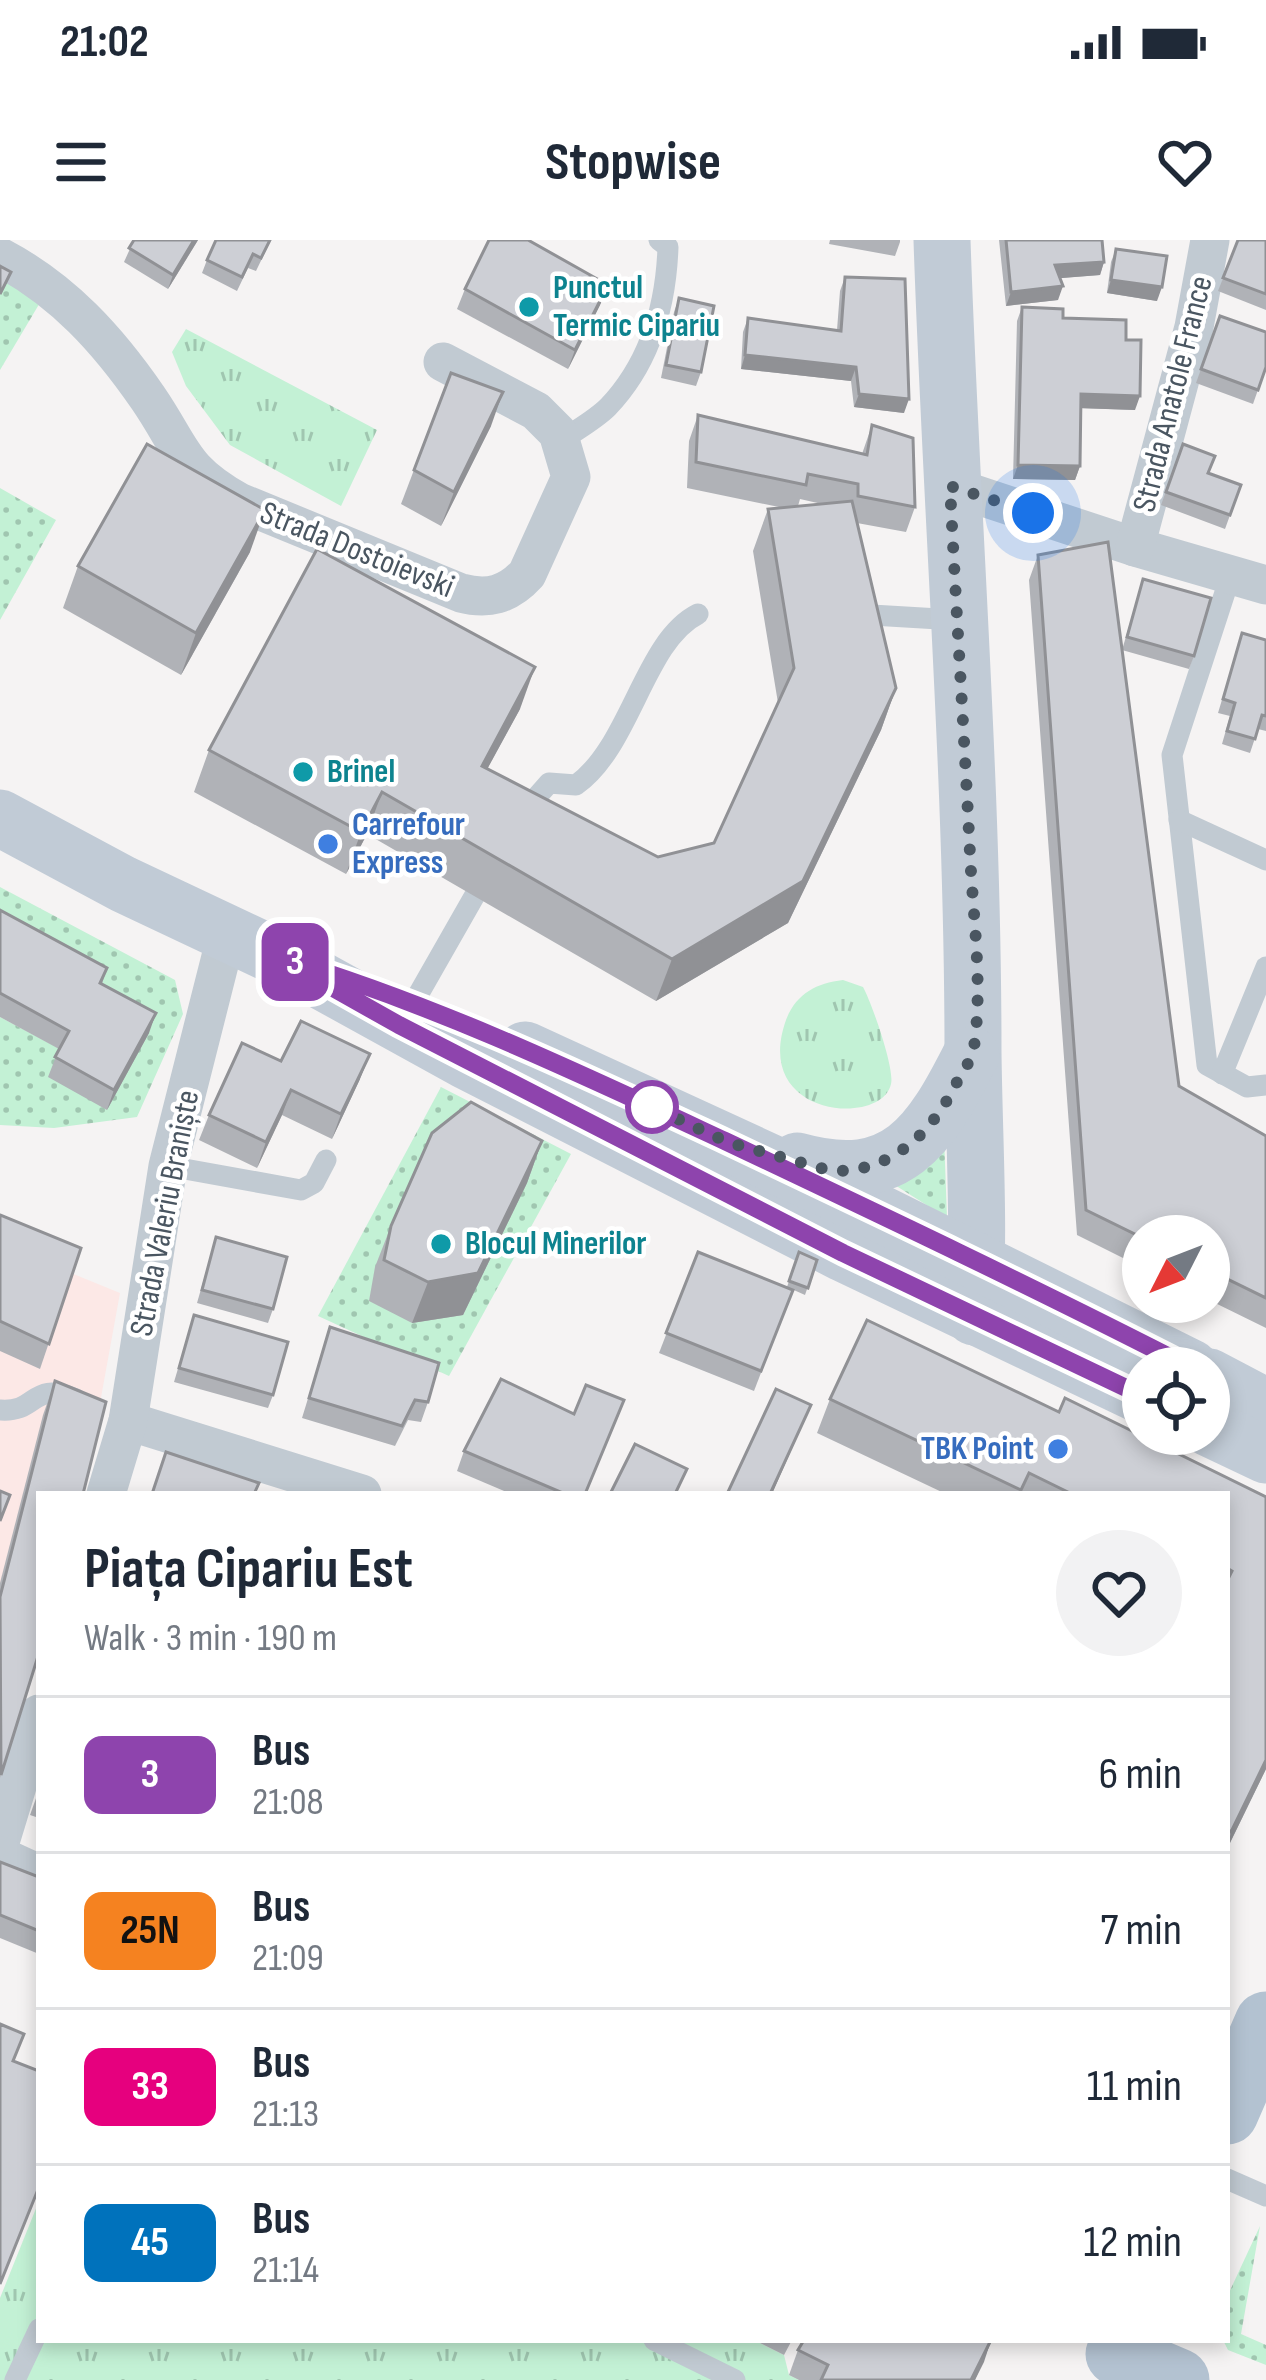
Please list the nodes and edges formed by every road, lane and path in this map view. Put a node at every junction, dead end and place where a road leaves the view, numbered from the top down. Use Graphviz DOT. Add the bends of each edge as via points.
graph roads {
  1 [pos="659,240"];
  2 [pos="942,240"];
  3 [pos="1210,240"];
  4 [pos="0,257"];
  5 [pos="443,362"];
  6 [pos="561,441"];
  7 [pos="950,486"];
  8 [pos="1135,547"];
  9 [pos="1248,580"];
  10 [pos="698,614"];
  11 [pos="854,614"];
  12 [pos="958,620"];
  13 [pos="0,818"];
  14 [pos="1179,820"];
  15 [pos="511,831"];
  16 [pos="1266,860"];
  17 [pos="476,896"];
  18 [pos="226,933"];
  19 [pos="280,958"];
  20 [pos="1266,967"];
  21 [pos="414,1002"];
  22 [pos="974,1051"];
  23 [pos="1222,1074"];
  24 [pos="1266,1085"];
  25 [pos="727,1142"];
  26 [pos="326,1160"];
  27 [pos="168,1166"];
  28 [pos="975,1290"];
  29 [pos="1133,1347"];
  30 [pos="1122,1383"];
  31 [pos="1230,1388"];
  32 [pos="1266,1407"];
  33 [pos="0,1410"];
  34 [pos="110,1413"];
  35 [pos="1230,1438"];
  36 [pos="1266,1455"];
  37 [pos="106,1491"];
  38 [pos="353,1491"];
  39 [pos="36,1724"];
  40 [pos="0,1842"];
  41 [pos="0,1856"];
  42 [pos="36,1873"];
  43 [pos="1266,2023"];
  44 [pos="1230,2106"];
  45 [pos="1230,2180"];
  46 [pos="1266,2196"];
  47 [pos="36,2335"];
  48 [pos="660,2343"];
  49 [pos="1107,2351"];
  50 [pos="15,2380"];
  51 [pos="735,2380"];
  52 [pos="1178,2380"];
  1 -- 6 [label="lane" via="668,247 666,289 639,365 607,408"];
  2 -- 7 [label="main road"];
  3 -- 8 [label="street, Strada Anatole France"];
  4 -- 6 [label="street, Strada Dostoievski" via="104,338 186,463 211,486 460,593 488,598 526,574 571,477"];
  5 -- 6 [label="street" via="536,411"];
  7 -- 8 [label="street"];
  7 -- 12 [label="main road"];
  8 -- 9 [label="street"];
  9 -- 14 [label="lane" via="1172,755"];
  10 -- 15 [label="lane" via="675,630 602,761 576,785 538,790"];
  11 -- 12 [label="lane"];
  12 -- 22 [label="main road"];
  13 -- 18 [label="main road"];
  14 -- 16 [label="lane"];
  14 -- 23 [label="lane" via="1207,1065"];
  17 -- 21 [label="lane"];
  18 -- 19 [label="main road"];
  18 -- 27 [label="street, Strada Valeriu Braniște"];
  19 -- 21 [label="main road"];
  19 -- 28 [label="main road" via="465,1060"];
  20 -- 23 [label="lane"];
  21 -- 25 [label="main road"];
  22 -- 25 [label="main road" via="931,1125 907,1150 874,1166 832,1171"];
  22 -- 28 [label="main road"];
  23 -- 24 [label="lane" via="1247,1087"];
  25 -- 28 [label="main road"];
  26 -- 27 [label="lane" via="314,1184 301,1190"];
  27 -- 34 [label="street, Strada Valeriu Braniște"];
  28 -- 29 [label="main road"];
  28 -- 30 [label="main road"];
  31 -- 32 [label="main road"];
  33 -- 34 [label="lane" via="54,1390"];
  34 -- 37 [label="street, Strada Valeriu Braniște"];
  34 -- 38 [label="street"];
  35 -- 36 [label="main road"];
  39 -- 40 [label="street"];
  41 -- 42 [label="street"];
  43 -- 44 [label="main road"];
  45 -- 46 [label="lane"];
  47 -- 50 [label="lane"];
  48 -- 51 [label="lane"];
  49 -- 52 [label="main road"];
}
